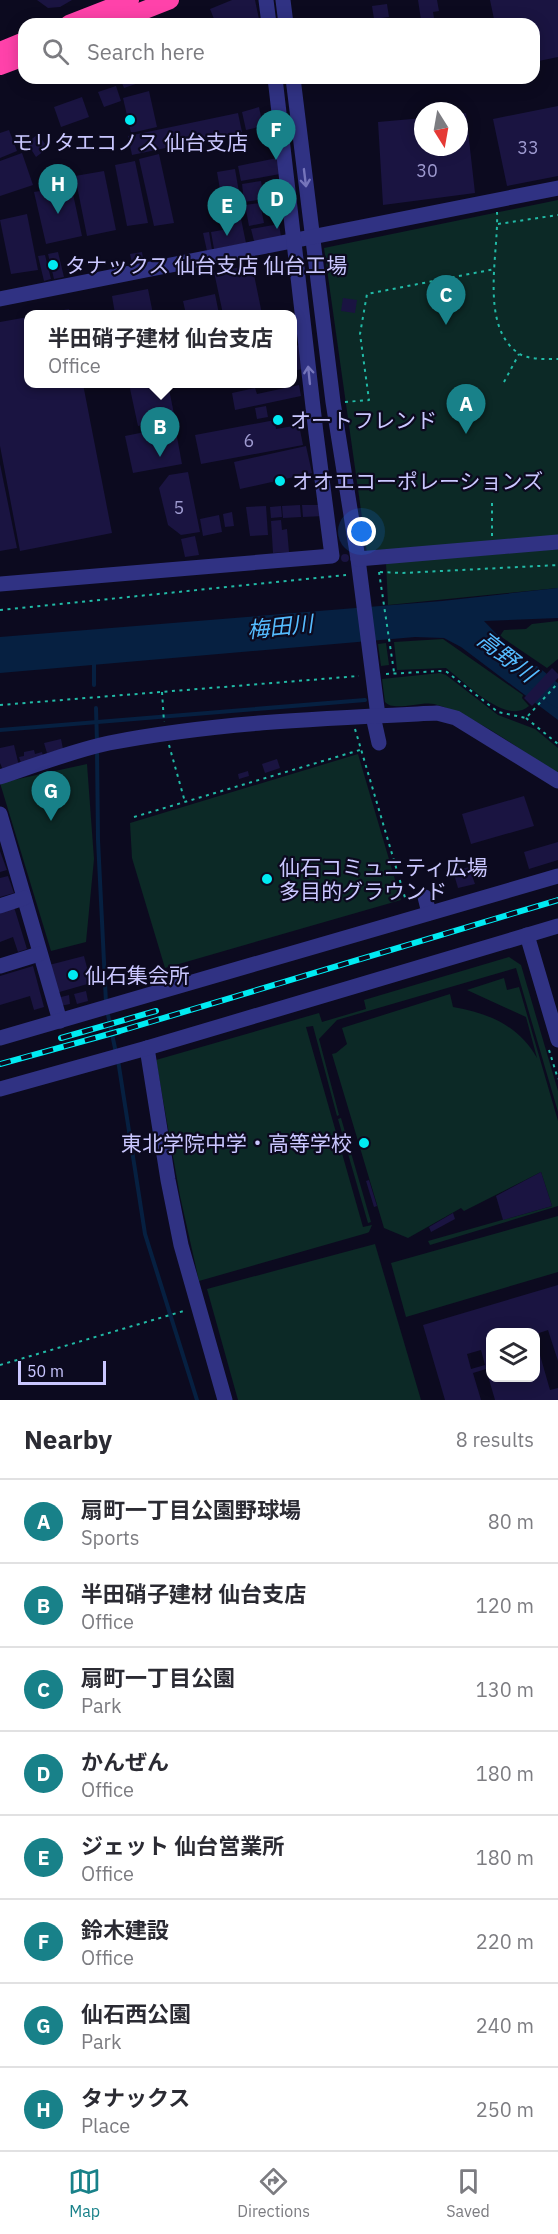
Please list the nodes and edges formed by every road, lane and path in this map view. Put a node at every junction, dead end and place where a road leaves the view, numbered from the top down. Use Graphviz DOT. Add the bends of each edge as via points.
graph roads {
  1 [pos="130,0"];
  2 [pos="170,0"];
  3 [pos="266,0"];
  4 [pos="283,0"];
  5 [pos="84,18"];
  6 [pos="124,18"];
  7 [pos="268,18"];
  8 [pos="285,18"];
  9 [pos="18,44"];
  10 [pos="0,51"];
  11 [pos="18,59"];
  12 [pos="0,66"];
  13 [pos="276,84"];
  14 [pos="294,84"];
  15 [pos="558,188"];
  16 [pos="495,201"];
  17 [pos="558,215"];
  18 [pos="498,224"];
  19 [pos="312,237"];
  20 [pos="294,241"];
  21 [pos="495,269"];
  22 [pos="0,299"];
  23 [pos="519,354"];
  24 [pos="558,359"];
  25 [pos="504,382"];
  26 [pos="333,402"];
  27 [pos="338,430"];
  28 [pos="316,433"];
  29 [pos="492,501"];
  30 [pos="558,542"];
  31 [pos="492,548"];
  32 [pos="558,565"];
  33 [pos="360,571"];
  34 [pos="380,572"];
  35 [pos="381,577"];
  36 [pos="0,584"];
  37 [pos="0,610"];
  38 [pos="373,671"];
  39 [pos="394,673"];
  40 [pos="558,683"];
  41 [pos="162,692"];
  42 [pos="0,705"];
  43 [pos="161,710"];
  44 [pos="376,716"];
  45 [pos="352,717"];
  46 [pos="526,718"];
  47 [pos="166,734"];
  48 [pos="379,743"];
  49 [pos="558,744"];
  50 [pos="360,750"];
  51 [pos="0,777"];
  52 [pos="558,782"];
  53 [pos="185,802"];
  54 [pos="0,814"];
  55 [pos="134,817"];
  56 [pos="4,840"];
  57 [pos="558,876"];
  58 [pos="425,897"];
  59 [pos="24,898"];
  60 [pos="406,901"];
  61 [pos="0,906"];
  62 [pos="429,913"];
  63 [pos="558,926"];
  64 [pos="527,935"];
  65 [pos="39,954"];
  66 [pos="0,966"];
  67 [pos="60,1021"];
  68 [pos="0,1038"];
  69 [pos="558,1040"];
  70 [pos="147,1048"];
  71 [pos="0,1089"];
  72 [pos="181,1312"];
  73 [pos="0,1365"];
  74 [pos="225,1400"];
  1 -- 5 [label="highway"];
  2 -- 6 [label="highway"];
  3 -- 7 [label="street"];
  4 -- 8 [label="street"];
  9 -- 10 [label="highway"];
  11 -- 12 [label="highway"];
  13 -- 20 [label="street"];
  14 -- 19 [label="street, one-way"];
  15 -- 16 [label="street"];
  16 -- 18 [label="path"];
  16 -- 19 [label="street"];
  17 -- 18 [label="path"];
  18 -- 21 [label="path"];
  19 -- 20 [label="street"];
  19 -- 26 [label="street"];
  20 -- 22 [label="street"];
  28 -- 20 [label="street, one-way"];
  21 -- 23 [label="path" via="494,308 499,329"];
  21 -- 26 [label="path" via="367,294 360,333 369,400"];
  23 -- 24 [label="path"];
  23 -- 25 [label="path"];
  26 -- 27 [label="street"];
  27 -- 28 [label="street"];
  27 -- 33 [label="street"];
  28 -- 36 [label="street" via="332,556"];
  29 -- 31 [label="path"];
  30 -- 31 [label="street"];
  31 -- 33 [label="street"];
  32 -- 34 [label="path"];
  33 -- 37 [label="path"];
  33 -- 38 [label="street"];
  35 -- 39 [label="path"];
  38 -- 39 [label="path"];
  38 -- 41 [label="path"];
  38 -- 44 [label="street"];
  39 -- 46 [label="path" via="447,672 498,712"];
  40 -- 46 [label="path"];
  41 -- 42 [label="path"];
  41 -- 43 [label="path"];
  44 -- 45 [label="street"];
  44 -- 48 [label="street"];
  44 -- 52 [label="street" via="437,712 456,718"];
  45 -- 47 [label="street" via="287,729 223,727"];
  45 -- 50 [label="path"];
  46 -- 49 [label="path"];
  47 -- 51 [label="street" via="89,748"];
  47 -- 53 [label="path"];
  50 -- 53 [label="path"];
  50 -- 60 [label="path"];
  53 -- 55 [label="path"];
  54 -- 56 [label="street"];
  56 -- 59 [label="street"];
  57 -- 62 [label="street"];
  58 -- 62 [label="street"];
  59 -- 61 [label="street"];
  59 -- 65 [label="street"];
  62 -- 67 [label="street"];
  63 -- 64 [label="street"];
  64 -- 69 [label="street"];
  64 -- 70 [label="street"];
  65 -- 66 [label="street"];
  65 -- 67 [label="street"];
  67 -- 68 [label="street"];
  70 -- 71 [label="street"];
  70 -- 74 [label="street" via="181,1245"];
  72 -- 73 [label="path"];
}
